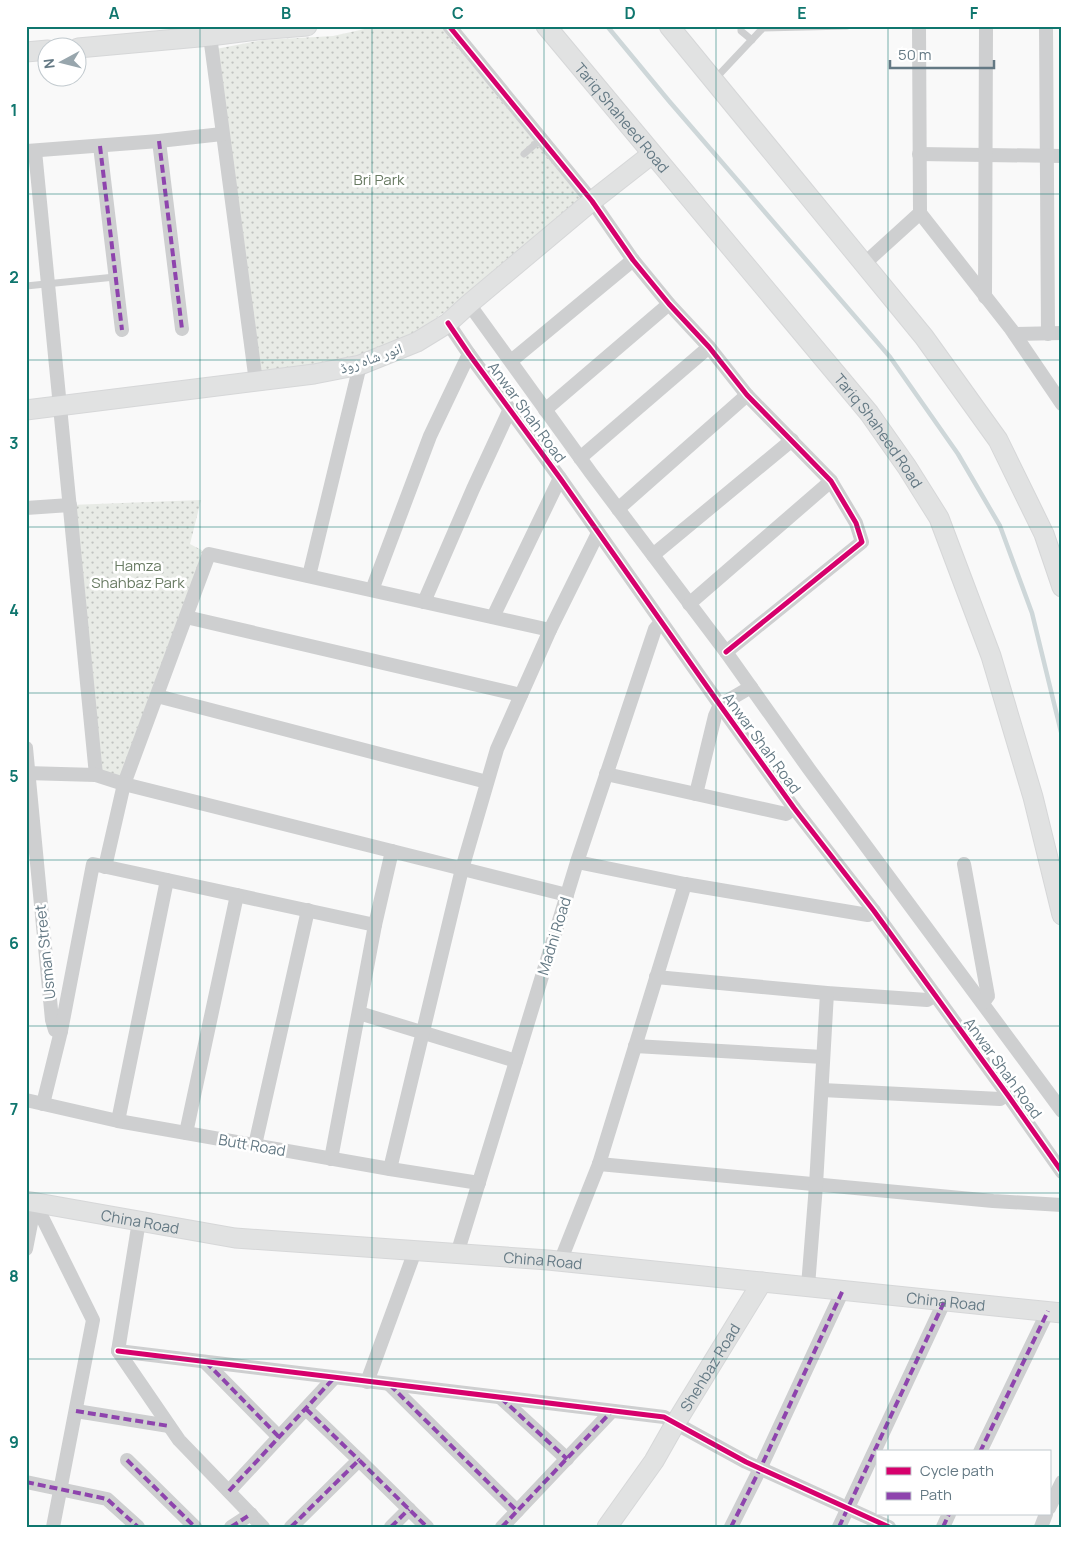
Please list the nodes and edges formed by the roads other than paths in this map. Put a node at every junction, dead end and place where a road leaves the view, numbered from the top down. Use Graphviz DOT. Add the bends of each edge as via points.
graph roads {
  1 [pos="308,26"];
  2 [pos="449,26"];
  3 [pos="546,26"];
  4 [pos="669,26"];
  5 [pos="741,26"];
  6 [pos="847,26"];
  7 [pos="919,26"];
  8 [pos="986,26"];
  9 [pos="1046,26"];
  10 [pos="818,27"];
  11 [pos="257,28"];
  12 [pos="210,36"];
  13 [pos="752,40"];
  14 [pos="88,47"];
  15 [pos="714,80"];
  16 [pos="222,134"];
  17 [pos="541,139"];
  18 [pos="159,141"];
  19 [pos="100,146"];
  20 [pos="31,151"];
  21 [pos="524,154"];
  22 [pos="652,154"];
  23 [pos="919,154"];
  24 [pos="985,155"];
  25 [pos="1047,156"];
  26 [pos="1062,156"];
  27 [pos="592,201"];
  28 [pos="920,214"];
  29 [pos="633,260"];
  30 [pos="864,263"];
  31 [pos="115,277"];
  32 [pos="49,284"];
  33 [pos="26,286"];
  34 [pos="985,297"];
  35 [pos="469,304"];
  36 [pos="669,304"];
  37 [pos="448,323"];
  38 [pos="182,329"];
  39 [pos="122,330"];
  40 [pos="1015,334"];
  41 [pos="1055,334"];
  42 [pos="709,346"];
  43 [pos="469,354"];
  44 [pos="511,361"];
  45 [pos="360,365"];
  46 [pos="256,382"];
  47 [pos="747,395"];
  48 [pos="1062,404"];
  49 [pos="61,406"];
  50 [pos="510,409"];
  51 [pos="26,410"];
  52 [pos="545,410"];
  53 [pos="792,440"];
  54 [pos="580,458"];
  55 [pos="560,478"];
  56 [pos="831,481"];
  57 [pos="70,505"];
  58 [pos="26,508"];
  59 [pos="618,509"];
  60 [pos="598,533"];
  61 [pos="653,555"];
  62 [pos="309,576"];
  63 [pos="1062,587"];
  64 [pos="372,590"];
  65 [pos="424,602"];
  66 [pos="689,604"];
  67 [pos="186,617"];
  68 [pos="493,617"];
  69 [pos="661,622"];
  70 [pos="550,630"];
  71 [pos="726,652"];
  72 [pos="751,687"];
  73 [pos="522,695"];
  74 [pos="157,696"];
  75 [pos="720,705"];
  76 [pos="26,748"];
  77 [pos="27,773"];
  78 [pos="606,774"];
  79 [pos="96,775"];
  80 [pos="487,782"];
  81 [pos="124,784"];
  82 [pos="696,794"];
  83 [pos="794,808"];
  84 [pos="392,851"];
  85 [pos="577,862"];
  86 [pos="964,864"];
  87 [pos="105,866"];
  88 [pos="462,869"];
  89 [pos="167,880"];
  90 [pos="685,884"];
  91 [pos="237,895"];
  92 [pos="567,895"];
  93 [pos="308,910"];
  94 [pos="874,911"];
  95 [pos="1062,915"];
  96 [pos="375,925"];
  97 [pos="656,976"];
  98 [pos="827,993"];
  99 [pos="935,995"];
  100 [pos="983,1003"];
  101 [pos="358,1013"];
  102 [pos="61,1031"];
  103 [pos="422,1033"];
  104 [pos="635,1046"];
  105 [pos="823,1057"];
  106 [pos="516,1061"];
  107 [pos="822,1090"];
  108 [pos="1007,1094"];
  109 [pos="26,1100"];
  110 [pos="43,1104"];
  111 [pos="1062,1111"];
  112 [pos="118,1121"];
  113 [pos="186,1133"];
  114 [pos="255,1145"];
  115 [pos="331,1159"];
  116 [pos="599,1164"];
  117 [pos="390,1169"];
  118 [pos="1062,1172"];
  119 [pos="479,1183"];
  120 [pos="816,1185"];
  121 [pos="31,1202"];
  122 [pos="1062,1205"];
  123 [pos="139,1221"];
  124 [pos="26,1249"];
  125 [pos="415,1251"];
  126 [pos="457,1254"];
  127 [pos="560,1262"];
  128 [pos="762,1282"];
  129 [pos="808,1286"];
  130 [pos="843,1290"];
  131 [pos="945,1300"];
  132 [pos="1055,1312"];
  133 [pos="118,1351"];
  134 [pos="205,1362"];
  135 [pos="334,1378"];
  136 [pos="367,1382"];
  137 [pos="390,1384"];
  138 [pos="501,1398"];
  139 [pos="306,1409"];
  140 [pos="76,1411"];
  141 [pos="612,1411"];
  142 [pos="675,1424"];
  143 [pos="170,1426"];
  144 [pos="279,1437"];
  145 [pos="981,1450"];
  146 [pos="567,1459"];
  147 [pos="126,1460"];
  148 [pos="359,1460"];
  149 [pos="760,1469"];
  150 [pos="26,1482"];
  151 [pos="1062,1482"];
  152 [pos="60,1489"];
  153 [pos="228,1491"];
  154 [pos="1050,1506"];
  155 [pos="848,1508"];
  156 [pos="409,1509"];
  157 [pos="518,1511"];
  158 [pos="251,1514"];
  159 [pos="132,1524"];
  160 [pos="53,1527"];
  161 [pos="195,1527"];
  162 [pos="230,1527"];
  163 [pos="263,1527"];
  164 [pos="291,1527"];
  165 [pos="391,1527"];
  166 [pos="427,1527"];
  167 [pos="502,1527"];
  168 [pos="608,1527"];
  169 [pos="731,1527"];
  170 [pos="839,1527"];
  171 [pos="889,1527"];
  1 -- 11 [label="main road"];
  2 -- 17 [label="street"];
  3 -- 22 [label="main road, Tariq Shaheed Road"];
  4 -- 15 [label="main road"];
  5 -- 13 [label="lane" via="741,31"];
  6 -- 10 [label="lane"];
  7 -- 23 [label="street"];
  8 -- 24 [label="street"];
  9 -- 25 [label="street"];
  10 -- 13 [label="lane" via="762,28"];
  11 -- 12 [label="main road"];
  12 -- 14 [label="main road"];
  12 -- 16 [label="street"];
  13 -- 15 [label="lane"];
  15 -- 30 [label="main road"];
  16 -- 18 [label="street"];
  16 -- 46 [label="street"];
  17 -- 21 [label="lane"];
  17 -- 27 [label="street"];
  18 -- 19 [label="street"];
  18 -- 38 [label="street"];
  19 -- 20 [label="street"];
  19 -- 31 [label="street"];
  20 -- 32 [label="street"];
  22 -- 27 [label="main road, انور شاہ روڈ"];
  22 -- 95 [label="main road, Tariq Shaheed Road" via="869,413 939,518 991,656 1033,797"];
  23 -- 24 [label="street"];
  23 -- 28 [label="street"];
  24 -- 25 [label="street"];
  24 -- 34 [label="street"];
  25 -- 26 [label="street"];
  25 -- 41 [label="street"];
  27 -- 29 [label="street"];
  27 -- 35 [label="main road, انور شاہ روڈ"];
  28 -- 30 [label="street"];
  28 -- 34 [label="street"];
  29 -- 36 [label="street"];
  29 -- 44 [label="street"];
  30 -- 63 [label="main road" via="924,336 998,440 1044,534"];
  31 -- 32 [label="lane"];
  31 -- 39 [label="street"];
  32 -- 33 [label="lane"];
  32 -- 49 [label="street"];
  34 -- 40 [label="street"];
  35 -- 37 [label="main road, انور شاہ روڈ"];
  35 -- 44 [label="street, Anwar Shah Road"];
  36 -- 42 [label="street"];
  36 -- 52 [label="street"];
  37 -- 43 [label="street, Anwar Shah Road"];
  37 -- 45 [label="main road, انور شاہ روڈ" via="417,342"];
  40 -- 41 [label="street"];
  40 -- 48 [label="street"];
  42 -- 47 [label="street"];
  42 -- 54 [label="street"];
  43 -- 50 [label="street, Anwar Shah Road"];
  43 -- 64 [label="street" via="430,436"];
  44 -- 52 [label="street, Anwar Shah Road"];
  45 -- 46 [label="main road, انور شاہ روڈ"];
  45 -- 62 [label="street"];
  46 -- 49 [label="main road, انور شاہ روڈ"];
  47 -- 53 [label="street"];
  47 -- 59 [label="street"];
  49 -- 51 [label="main road, انور شاہ روڈ"];
  49 -- 57 [label="street"];
  50 -- 55 [label="street, Anwar Shah Road"];
  50 -- 65 [label="street"];
  52 -- 54 [label="street, Anwar Shah Road"];
  53 -- 56 [label="street"];
  53 -- 61 [label="street"];
  54 -- 59 [label="street, Anwar Shah Road"];
  55 -- 60 [label="street, Anwar Shah Road"];
  55 -- 68 [label="street"];
  56 -- 66 [label="street"];
  56 -- 71 [label="street" via="856,523 862,542"];
  57 -- 58 [label="street"];
  57 -- 79 [label="street"];
  59 -- 61 [label="street, Anwar Shah Road"];
  60 -- 69 [label="street, Anwar Shah Road"];
  60 -- 70 [label="street"];
  61 -- 66 [label="street, Anwar Shah Road"];
  62 -- 64 [label="street"];
  62 -- 67 [label="street" via="209,554"];
  64 -- 65 [label="street"];
  65 -- 68 [label="street"];
  66 -- 71 [label="street, Anwar Shah Road"];
  67 -- 73 [label="street"];
  67 -- 74 [label="street"];
  68 -- 70 [label="street"];
  69 -- 75 [label="street, Anwar Shah Road"];
  69 -- 78 [label="street, Madni Road" via="655,629"];
  70 -- 73 [label="street"];
  71 -- 72 [label="street, Anwar Shah Road"];
  72 -- 75 [label="street"];
  72 -- 100 [label="street, Anwar Shah Road"];
  73 -- 80 [label="street" via="497,749"];
  74 -- 80 [label="street"];
  74 -- 81 [label="street"];
  75 -- 82 [label="street"];
  75 -- 83 [label="street, Anwar Shah Road"];
  76 -- 77 [label="street, Usman Street"];
  77 -- 79 [label="street"];
  77 -- 102 [label="street, Usman Street" via="52,1020 55,1030"];
  78 -- 82 [label="street"];
  78 -- 85 [label="street, Madni Road"];
  79 -- 81 [label="street"];
  80 -- 88 [label="street"];
  81 -- 84 [label="street"];
  81 -- 87 [label="street"];
  82 -- 83 [label="street" via="786,814"];
  83 -- 94 [label="street, Anwar Shah Road"];
  84 -- 88 [label="street"];
  84 -- 96 [label="street"];
  85 -- 90 [label="street"];
  85 -- 92 [label="street, Madni Road"];
  86 -- 100 [label="street" via="988,996"];
  87 -- 89 [label="street"];
  87 -- 102 [label="street" via="93,864"];
  88 -- 92 [label="street"];
  88 -- 103 [label="street"];
  89 -- 91 [label="street"];
  89 -- 112 [label="street"];
  90 -- 94 [label="street" via="868,915"];
  90 -- 97 [label="street"];
  91 -- 93 [label="street"];
  91 -- 113 [label="street"];
  92 -- 106 [label="street, Madni Road"];
  93 -- 96 [label="street"];
  93 -- 114 [label="street"];
  94 -- 99 [label="street, Anwar Shah Road"];
  96 -- 101 [label="street"];
  97 -- 98 [label="street"];
  97 -- 104 [label="street"];
  98 -- 99 [label="street" via="928,1000"];
  98 -- 105 [label="street"];
  99 -- 108 [label="street, Anwar Shah Road"];
  100 -- 111 [label="street, Anwar Shah Road"];
  101 -- 103 [label="street"];
  101 -- 115 [label="street"];
  102 -- 110 [label="street"];
  103 -- 106 [label="street"];
  103 -- 117 [label="street"];
  104 -- 105 [label="street"];
  104 -- 116 [label="street"];
  105 -- 107 [label="street"];
  106 -- 119 [label="street, Madni Road"];
  107 -- 108 [label="street" via="1000,1099"];
  107 -- 120 [label="street"];
  108 -- 118 [label="street, Anwar Shah Road"];
  109 -- 110 [label="street, Butt Road"];
  110 -- 112 [label="street, Butt Road"];
  112 -- 113 [label="street, Butt Road"];
  113 -- 114 [label="street, Butt Road"];
  114 -- 115 [label="street, Butt Road"];
  115 -- 117 [label="street, Butt Road"];
  116 -- 120 [label="street"];
  116 -- 127 [label="street"];
  117 -- 119 [label="street, Butt Road"];
  119 -- 126 [label="street, Madni Road"];
  120 -- 122 [label="street"];
  120 -- 129 [label="street"];
  121 -- 123 [label="main road, China Road"];
  121 -- 124 [label="street"];
  121 -- 140 [label="street" via="93,1320"];
  123 -- 125 [label="main road, China Road" via="235,1238"];
  123 -- 133 [label="street"];
  125 -- 126 [label="main road, China Road"];
  125 -- 136 [label="street"];
  126 -- 127 [label="main road, China Road"];
  127 -- 128 [label="main road, China Road"];
  128 -- 129 [label="main road, China Road"];
  128 -- 142 [label="main road, Shehbaz Road"];
  129 -- 130 [label="main road, China Road"];
  130 -- 131 [label="main road, China Road"];
  130 -- 149 [label="street"];
  131 -- 132 [label="main road, China Road"];
  131 -- 155 [label="street"];
  132 -- 145 [label="street"];
  133 -- 134 [label="street"];
  133 -- 143 [label="street"];
  134 -- 135 [label="street"];
  134 -- 144 [label="street"];
  135 -- 136 [label="street"];
  135 -- 139 [label="street"];
  136 -- 137 [label="street"];
  137 -- 138 [label="street"];
  137 -- 157 [label="street"];
  138 -- 141 [label="street"];
  138 -- 146 [label="street"];
  139 -- 144 [label="street"];
  139 -- 148 [label="street"];
  140 -- 143 [label="street"];
  140 -- 152 [label="street"];
  141 -- 142 [label="street" via="664,1417"];
  141 -- 146 [label="street"];
  142 -- 149 [label="street"];
  142 -- 168 [label="main road, Shehbaz Road" via="654,1461"];
  143 -- 153 [label="street" via="179,1440"];
  144 -- 153 [label="street"];
  146 -- 157 [label="street"];
  147 -- 161 [label="street"];
  148 -- 156 [label="street"];
  148 -- 164 [label="street"];
  149 -- 155 [label="street"];
  149 -- 169 [label="street"];
  150 -- 152 [label="street"];
  151 -- 154 [label="street"];
  152 -- 159 [label="street" via="107,1499"];
  152 -- 160 [label="street"];
  153 -- 158 [label="street"];
  155 -- 170 [label="street"];
  155 -- 171 [label="street"];
  156 -- 165 [label="street"];
  156 -- 166 [label="street"];
  157 -- 167 [label="street"];
  158 -- 162 [label="street"];
  158 -- 163 [label="street"];
}
